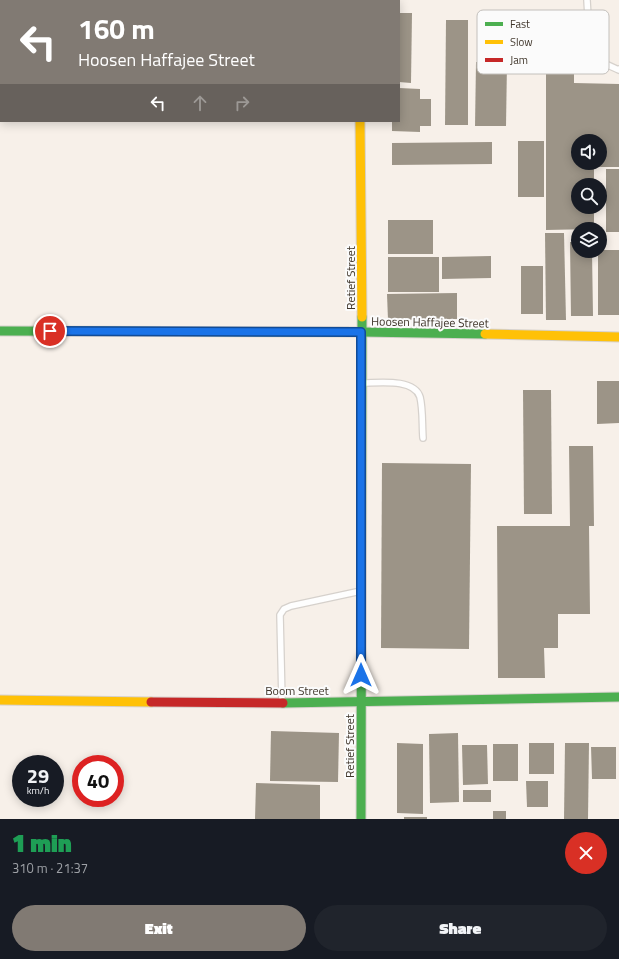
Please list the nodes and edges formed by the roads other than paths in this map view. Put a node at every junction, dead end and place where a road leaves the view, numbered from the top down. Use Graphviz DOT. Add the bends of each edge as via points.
graph roads {
  1 [pos="587,0"];
  2 [pos="588,10"];
  3 [pos="609,65"];
  4 [pos="619,70"];
  5 [pos="360,122"];
  6 [pos="0,331"];
  7 [pos="361,332"];
  8 [pos="619,337"];
  9 [pos="361,383"];
  10 [pos="423,438"];
  11 [pos="361,591"];
  12 [pos="619,698"];
  13 [pos="0,700"];
  14 [pos="360,702"];
  15 [pos="282,703"];
  16 [pos="361,819"];
  1 -- 2 [label="lane"];
  3 -- 4 [label="lane"];
  5 -- 7 [label="street, Retief Street"];
  6 -- 7 [label="street, Hoosen Haffajee Street"];
  7 -- 8 [label="street, Hoosen Haffajee Street"];
  7 -- 9 [label="street, Retief Street"];
  9 -- 10 [label="lane" via="403,384 413,387 420,398"];
  9 -- 11 [label="street, Retief Street"];
  11 -- 14 [label="street, Retief Street"];
  11 -- 15 [label="lane" via="284,609 280,615"];
  12 -- 14 [label="street, Boom Street"];
  13 -- 15 [label="street, Boom Street"];
  14 -- 15 [label="street, Boom Street"];
  14 -- 16 [label="street, Retief Street"];
}
